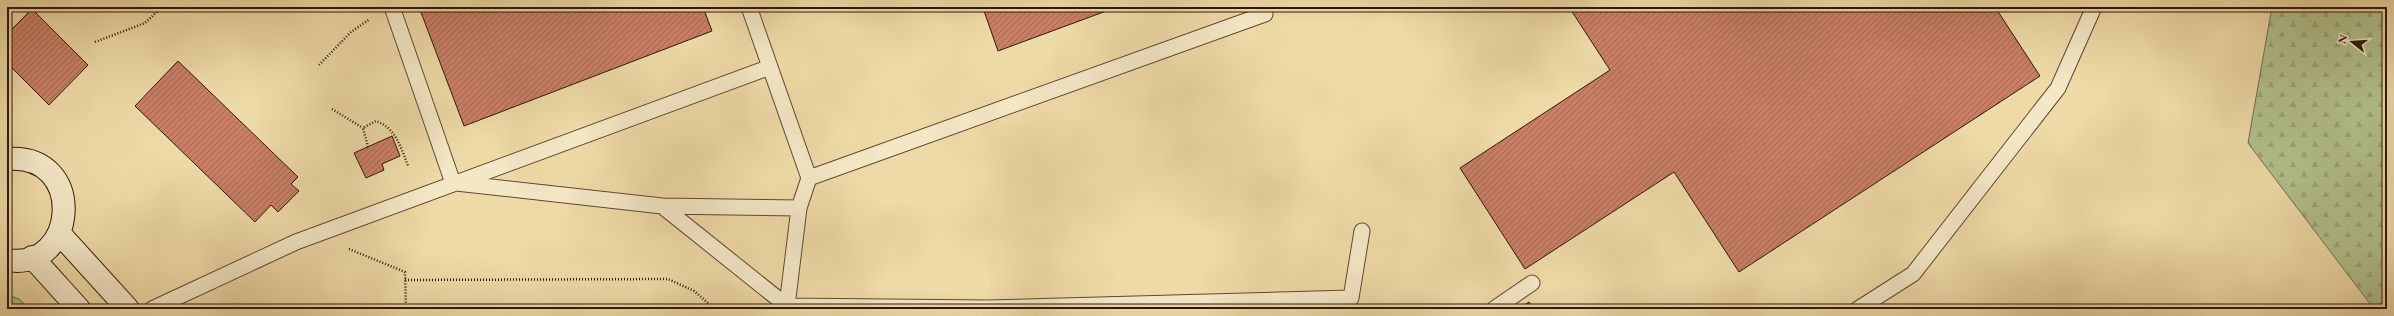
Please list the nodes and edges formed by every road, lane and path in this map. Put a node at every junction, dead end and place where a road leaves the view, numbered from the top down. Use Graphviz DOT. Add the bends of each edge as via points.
graph roads {
  1 [pos="162,7"];
  2 [pos="392,7"];
  3 [pos="749,7"];
  4 [pos="1263,7"];
  5 [pos="2094,7"];
  6 [pos="374,16"];
  7 [pos="95,42"];
  8 [pos="319,65"];
  9 [pos="770,67"];
  10 [pos="332,109"];
  11 [pos="363,128"];
  12 [pos="368,147"];
  13 [pos="7,159"];
  14 [pos="408,166"];
  15 [pos="809,178"];
  16 [pos="453,183"];
  17 [pos="662,206"];
  18 [pos="799,208"];
  19 [pos="1362,231"];
  20 [pos="59,233"];
  21 [pos="32,257"];
  22 [pos="7,260"];
  23 [pos="375,260"];
  24 [pos="405,280"];
  25 [pos="1532,283"];
  26 [pos="1354,304"];
  27 [pos="784,307"];
  28 [pos="79,309"];
  29 [pos="128,309"];
  30 [pos="152,309"];
  31 [pos="406,309"];
  32 [pos="715,309"];
  33 [pos="1494,309"];
  34 [pos="1858,309"];
  1 -- 7 [label="path" via="145,23"];
  2 -- 16 [label="lane"];
  3 -- 9 [label="lane"];
  4 -- 15 [label="lane" via="1265,14"];
  5 -- 34 [label="lane" via="2054,94 1913,274"];
  6 -- 8 [label="path" via="350,32"];
  9 -- 15 [label="lane"];
  9 -- 16 [label="lane"];
  10 -- 11 [label="path"];
  11 -- 12 [label="path"];
  11 -- 14 [label="path" via="376,121 382,123 396,136"];
  13 -- 20 [label="street" via="22,159 38,164 56,179 61,189 65,211"];
  15 -- 18 [label="lane"];
  16 -- 17 [label="lane"];
  16 -- 30 [label="lane" via="296,242"];
  17 -- 18 [label="lane"];
  17 -- 27 [label="lane"];
  18 -- 27 [label="lane"];
  19 -- 26 [label="lane"];
  20 -- 21 [label="street" via="48,248"];
  20 -- 29 [label="street"];
  21 -- 22 [label="street"];
  21 -- 28 [label="street"];
  23 -- 24 [label="path" via="405,272"];
  24 -- 31 [label="path"];
  24 -- 32 [label="path" via="668,279 694,291"];
  25 -- 33 [label="lane"];
  26 -- 27 [label="lane" via="988,308"];
}
